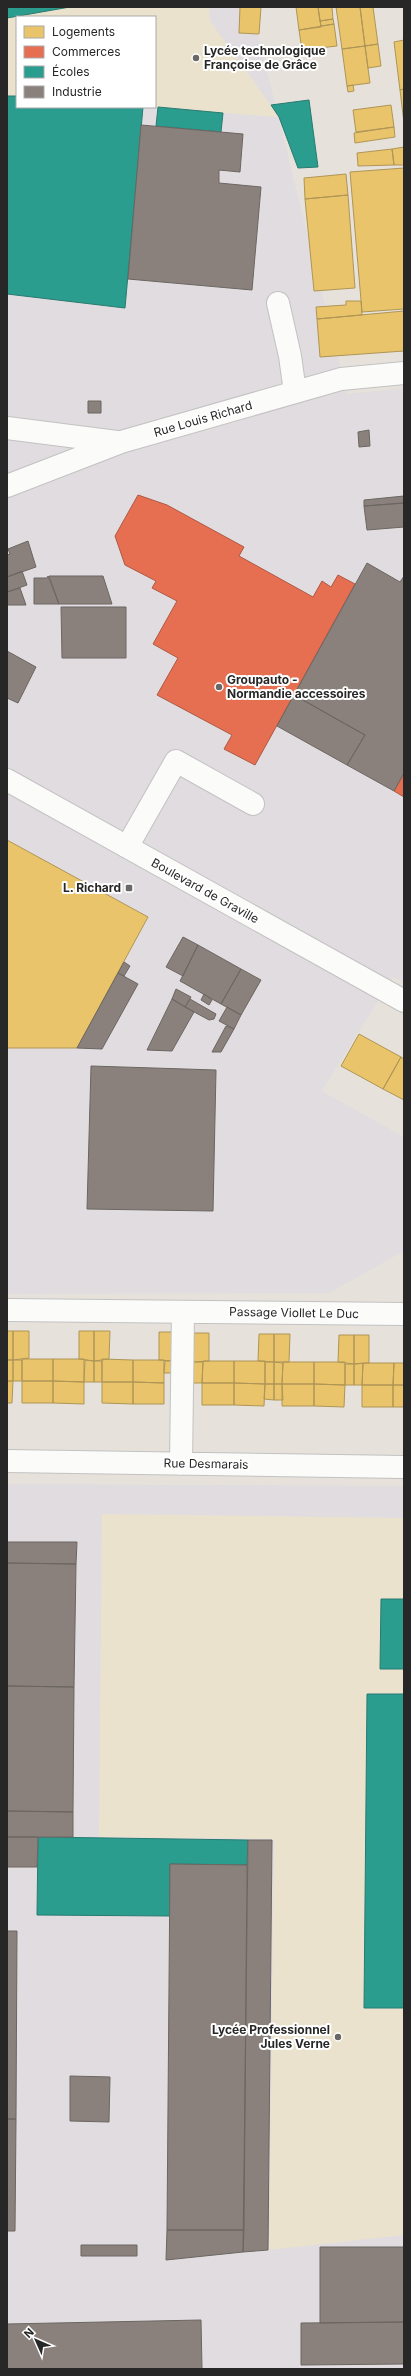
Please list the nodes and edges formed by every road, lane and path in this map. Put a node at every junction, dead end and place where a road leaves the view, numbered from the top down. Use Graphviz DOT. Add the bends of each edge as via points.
graph roads {
  1 [pos="278,303"];
  2 [pos="404,373"];
  3 [pos="295,392"];
  4 [pos="7,428"];
  5 [pos="120,442"];
  6 [pos="7,486"];
  7 [pos="7,780"];
  8 [pos="253,804"];
  9 [pos="127,847"];
  10 [pos="404,1001"];
  11 [pos="7,1310"];
  12 [pos="183,1312"];
  13 [pos="404,1314"];
  14 [pos="7,1461"];
  15 [pos="181,1464"];
  16 [pos="404,1467"];
  1 -- 3 [label="street"];
  2 -- 3 [label="street, Rue Louis Richard" via="342,379"];
  3 -- 5 [label="street, Rue Louis Richard"];
  4 -- 5 [label="street"];
  5 -- 6 [label="street, Rue Louis Richard"];
  7 -- 9 [label="street, Boulevard de Graville"];
  8 -- 9 [label="street" via="176,761"];
  9 -- 10 [label="street, Boulevard de Graville"];
  11 -- 12 [label="street, Passage Viollet Le Duc"];
  12 -- 13 [label="street, Passage Viollet Le Duc"];
  12 -- 15 [label="street"];
  14 -- 15 [label="street, Rue Desmarais"];
  15 -- 16 [label="street, Rue Desmarais"];
}
